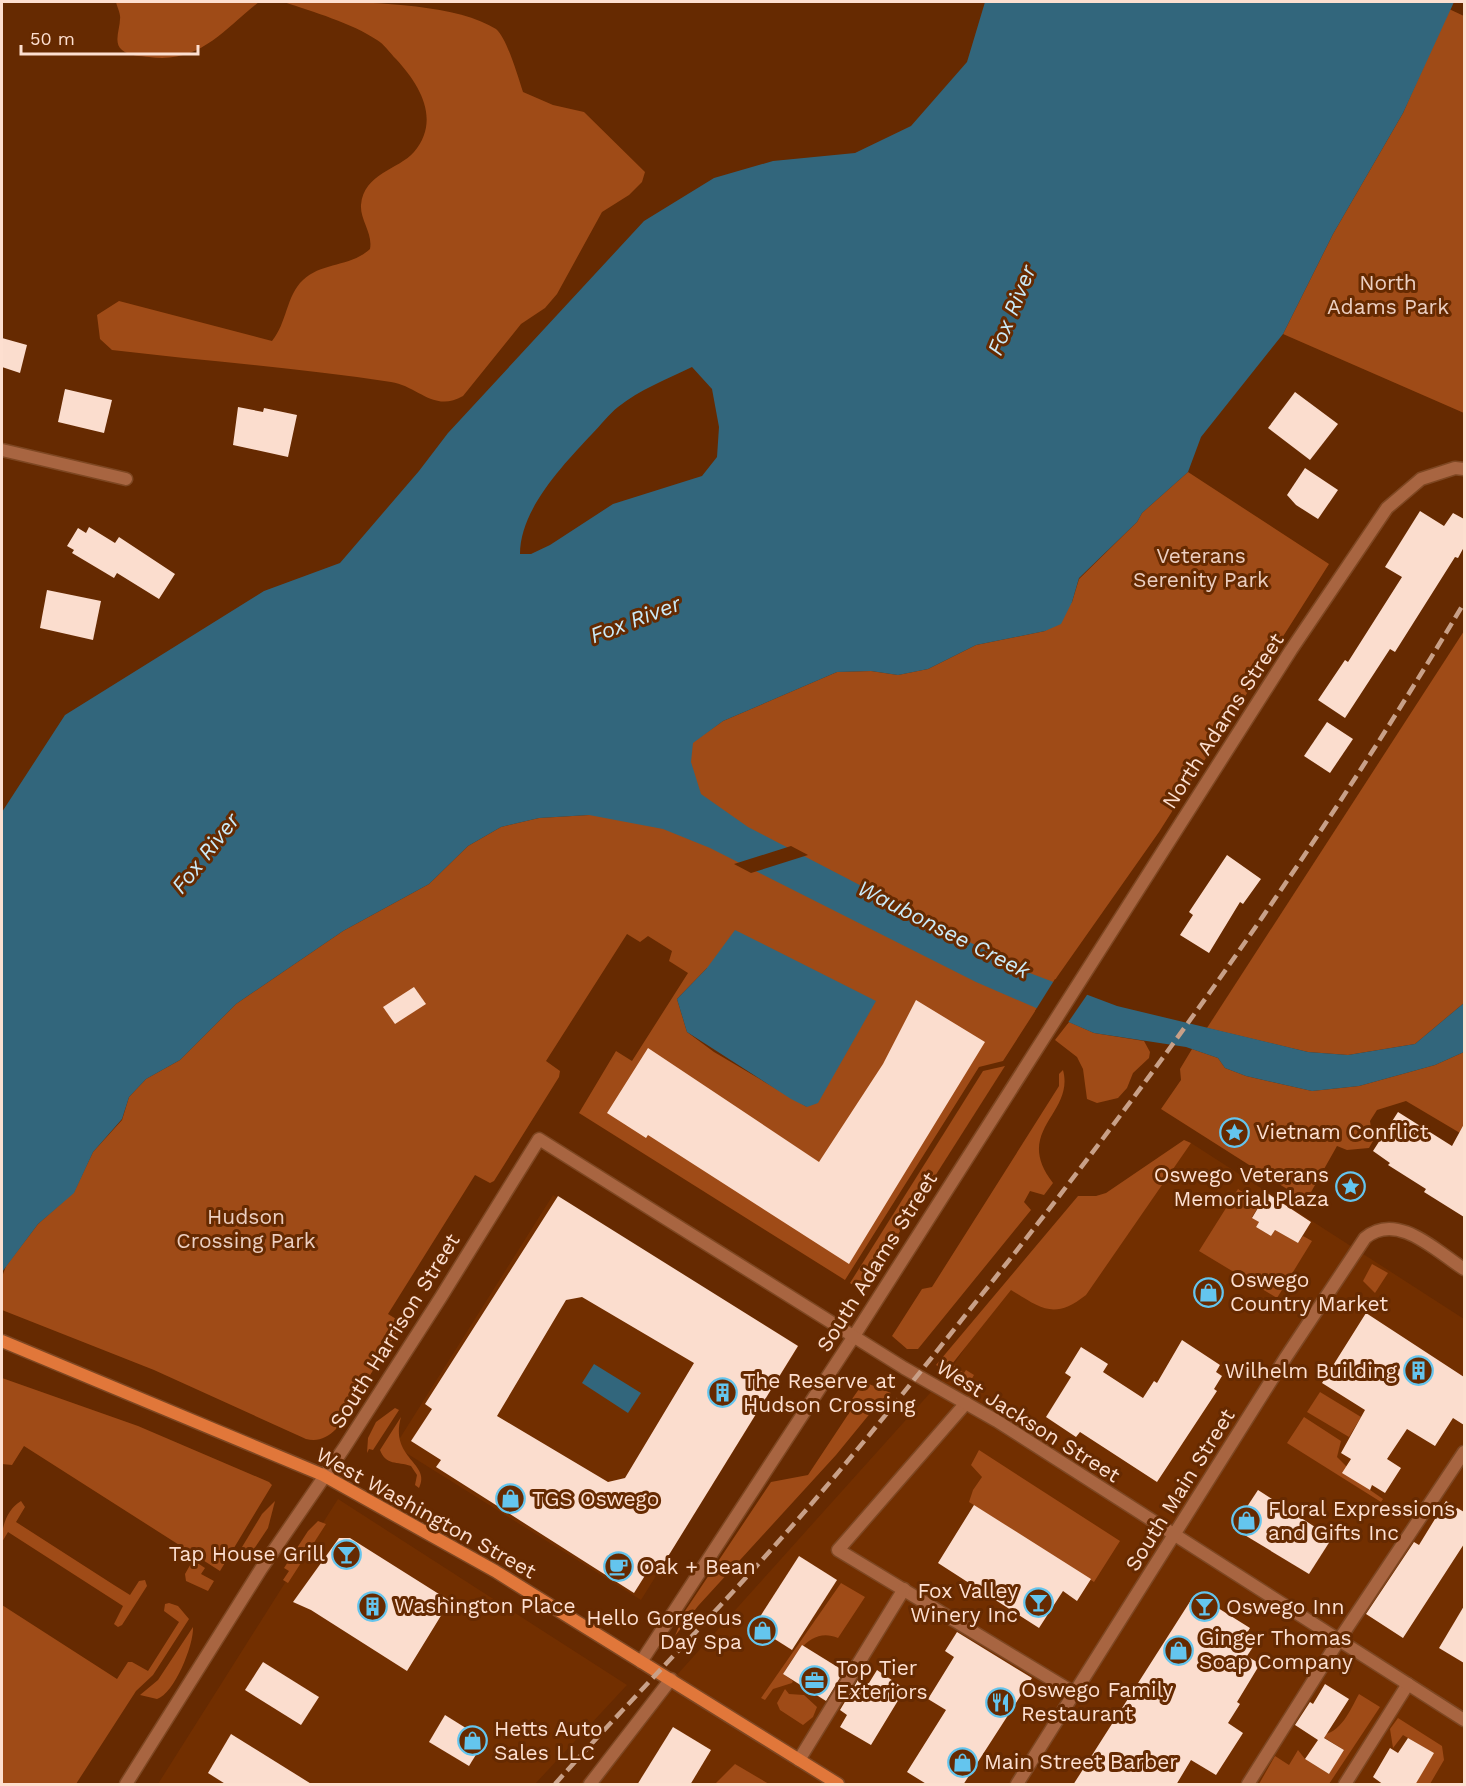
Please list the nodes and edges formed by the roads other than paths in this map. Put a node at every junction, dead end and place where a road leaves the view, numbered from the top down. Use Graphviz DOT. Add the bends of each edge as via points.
graph roads {
  1 [pos="2,450"];
  2 [pos="1464,469"];
  3 [pos="126,479"];
  4 [pos="1046,1032"];
  5 [pos="539,1139"];
  6 [pos="1464,1269"];
  7 [pos="854,1336"];
  8 [pos="7,1343"];
  9 [pos="966,1403"];
  10 [pos="1464,1452"];
  11 [pos="323,1475"];
  12 [pos="1174,1535"];
  13 [pos="904,1589"];
  14 [pos="1339,1640"];
  15 [pos="641,1662"];
  16 [pos="671,1679"];
  17 [pos="1408,1684"];
  18 [pos="1076,1694"];
  19 [pos="1464,1720"];
  20 [pos="799,1760"];
  21 [pos="126,1785"];
  22 [pos="590,1785"];
  23 [pos="838,1785"];
  24 [pos="1017,1785"];
  25 [pos="1248,1785"];
  26 [pos="1345,1785"];
  1 -- 3 [label="street"];
  2 -- 4 [label="street, North Adams Street" via="1455,468 1421,479 1387,508 1291,650"];
  4 -- 7 [label="street, South Adams Street"];
  5 -- 7 [label="street, West Jackson Street"];
  5 -- 11 [label="street, South Harrison Street" via="344,1448"];
  6 -- 12 [label="street, South Main Street" via="1402,1229 1377,1229 1365,1238"];
  7 -- 9 [label="street, West Jackson Street"];
  7 -- 15 [label="street, South Adams Street"];
  8 -- 11 [label="main road, West Washington Street"];
  9 -- 12 [label="street, West Jackson Street"];
  9 -- 13 [label="street" via="838,1550"];
  10 -- 14 [label="street"];
  11 -- 15 [label="main road, West Washington Street" via="495,1570"];
  11 -- 21 [label="street, South Harrison Street"];
  12 -- 14 [label="street, West Jackson Street"];
  12 -- 18 [label="street, South Main Street"];
  13 -- 18 [label="street"];
  13 -- 20 [label="street"];
  14 -- 17 [label="street, West Jackson Street"];
  14 -- 25 [label="street"];
  15 -- 16 [label="main road, West Washington Street"];
  16 -- 20 [label="main road, West Washington Street"];
  16 -- 22 [label="street"];
  17 -- 19 [label="street, West Jackson Street"];
  17 -- 26 [label="street"];
  18 -- 24 [label="street, South Main Street"];
  20 -- 23 [label="main road, West Washington Street"];
}
